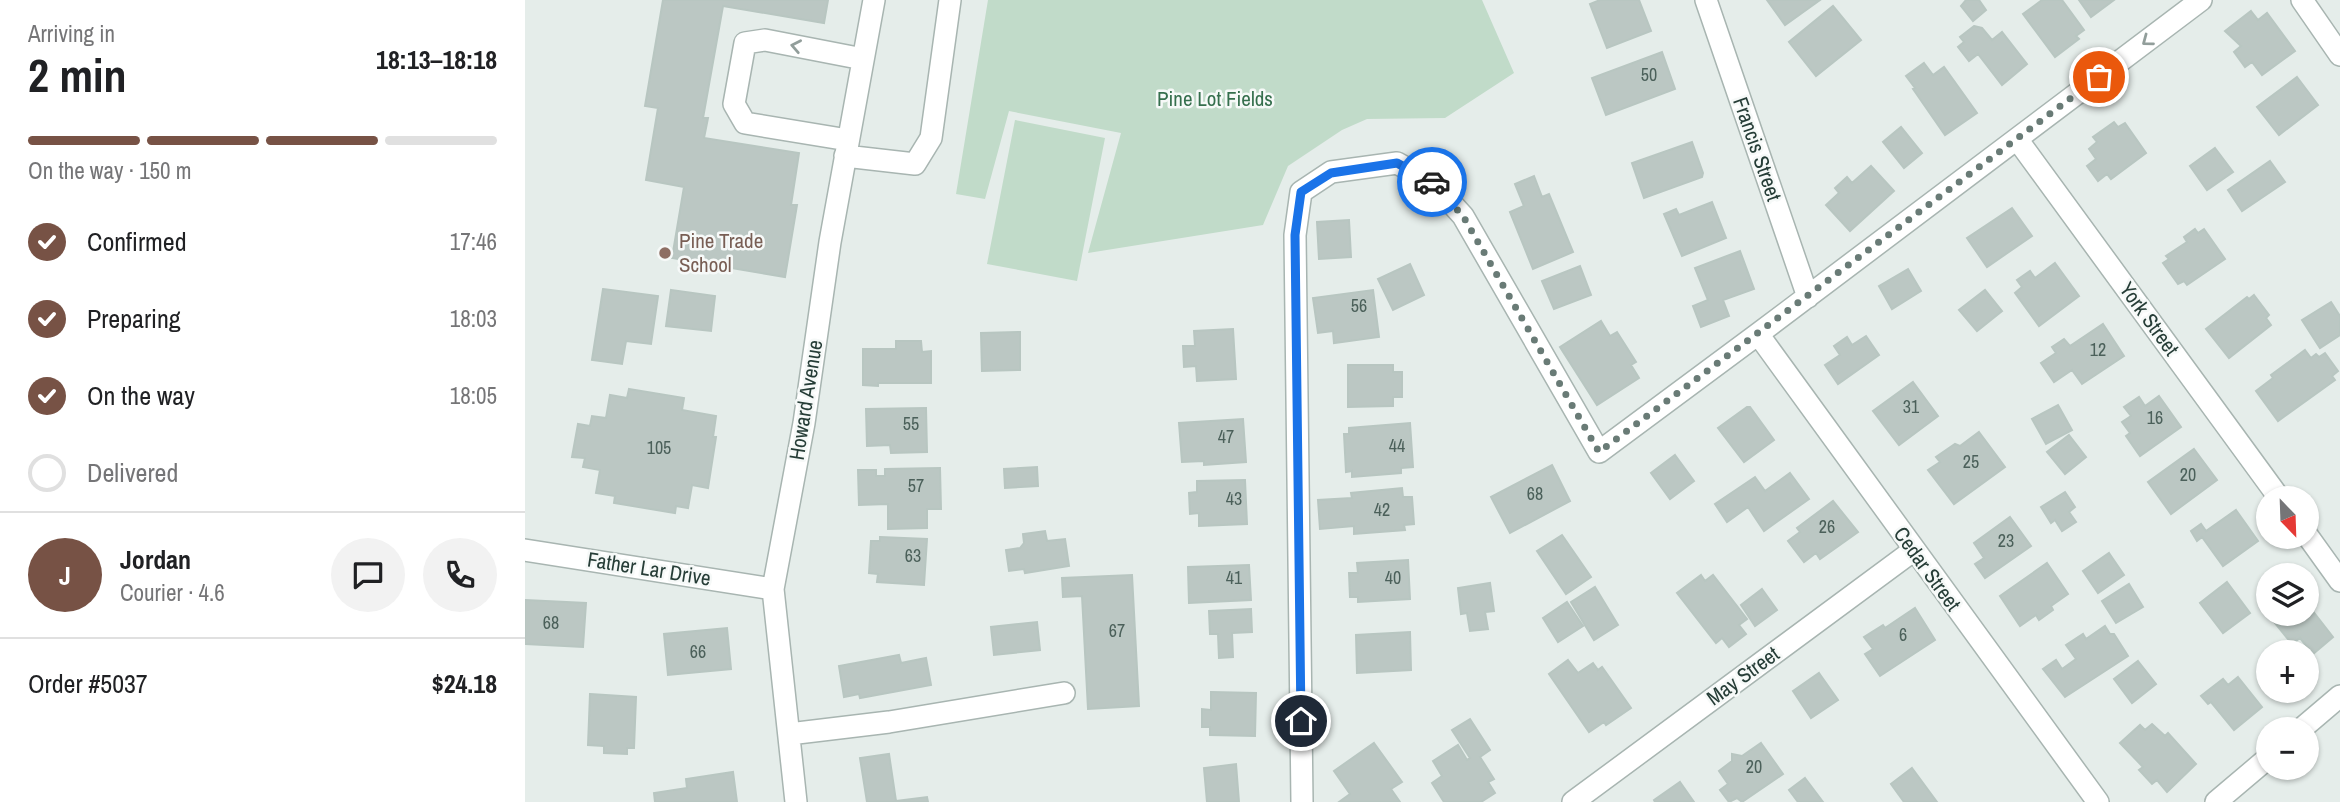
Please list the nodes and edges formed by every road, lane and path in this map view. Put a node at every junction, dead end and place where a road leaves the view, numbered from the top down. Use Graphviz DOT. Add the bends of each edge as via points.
graph roads {
  1 [pos="874,0"];
  2 [pos="950,0"];
  3 [pos="1706,0"];
  4 [pos="2201,0"];
  5 [pos="2302,0"];
  6 [pos="2340,55"];
  7 [pos="863,59"];
  8 [pos="2017,139"];
  9 [pos="847,148"];
  10 [pos="1808,297"];
  11 [pos="1758,334"];
  12 [pos="2271,486"];
  13 [pos="525,550"];
  14 [pos="2318,550"];
  15 [pos="1914,551"];
  16 [pos="2340,581"];
  17 [pos="773,589"];
  18 [pos="1065,693"];
  19 [pos="2340,696"];
  20 [pos="2315,717"];
  21 [pos="789,734"];
  22 [pos="2256,768"];
  23 [pos="796,802"];
  24 [pos="1303,802"];
  25 [pos="1573,802"];
  26 [pos="2098,802"];
  27 [pos="2216,802"];
  1 -- 7 [label="street, Howard Avenue"];
  2 -- 9 [label="street" via="931,138 915,164"];
  3 -- 10 [label="street, Francis Street"];
  4 -- 8 [label="street, one-way"];
  5 -- 6 [label="street"];
  7 -- 9 [label="street, Howard Avenue"];
  7 -- 9 [label="street, one-way" via="765,40 745,43 734,104 745,123"];
  8 -- 10 [label="street"];
  8 -- 12 [label="street, York Street"];
  9 -- 17 [label="street, Howard Avenue"];
  10 -- 11 [label="street"];
  11 -- 15 [label="street, Cedar Street"];
  11 -- 24 [label="street" via="1599,452 1463,216 1433,183 1397,163 1331,173 1301,192 1295,235"];
  13 -- 17 [label="street, Father Lar Drive"];
  14 -- 16 [label="street"];
  15 -- 25 [label="street, May Street"];
  15 -- 26 [label="street, Cedar Street"];
  17 -- 21 [label="street, Howard Avenue"];
  18 -- 21 [label="street"];
  19 -- 20 [label="street"];
  21 -- 23 [label="street, Howard Avenue"];
  22 -- 27 [label="street"];
}
